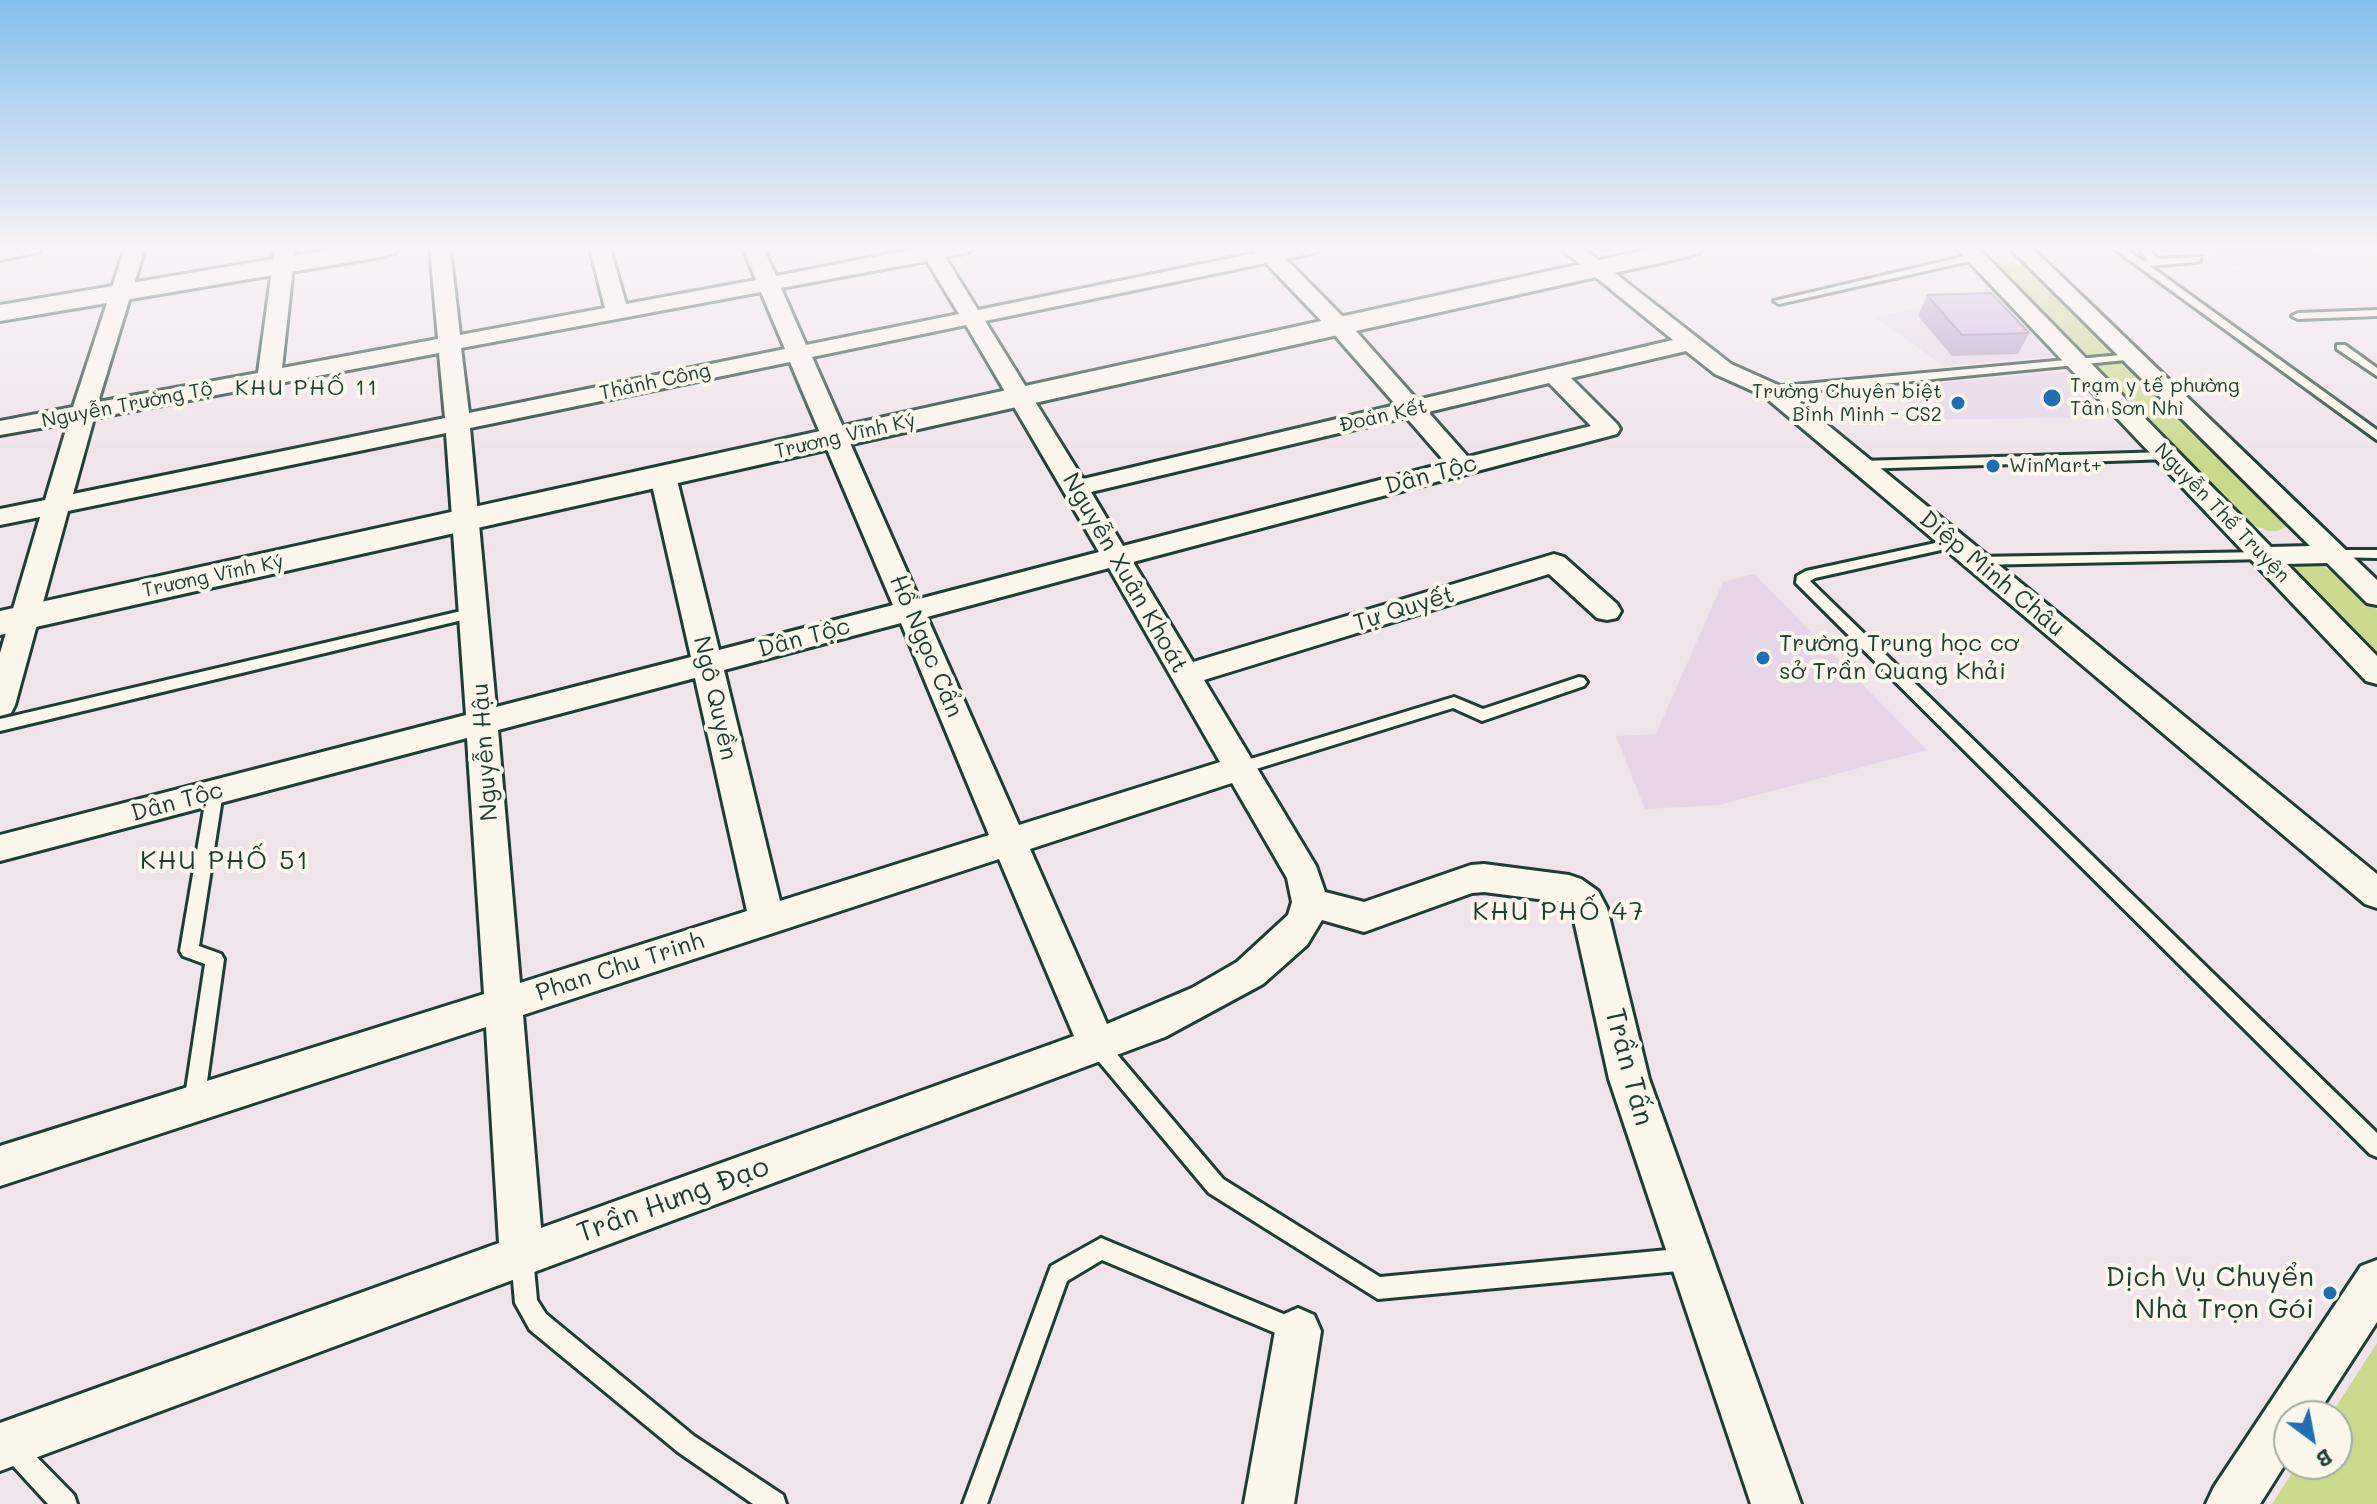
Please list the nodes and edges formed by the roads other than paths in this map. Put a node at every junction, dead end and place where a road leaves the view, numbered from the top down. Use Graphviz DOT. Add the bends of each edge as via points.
graph roads {
  1 [pos="111,318"];
  2 [pos="276,318"];
  3 [pos="447,318"];
  4 [pos="589,318"];
  5 [pos="785,318"];
  6 [pos="962,318"];
  7 [pos="973,318"];
  8 [pos="1331,318"];
  9 [pos="1375,318"];
  10 [pos="1659,318"];
  11 [pos="2034,318"];
  12 [pos="2091,318"];
  13 [pos="2220,318"];
  14 [pos="1339,326"];
  15 [pos="1690,343"];
  16 [pos="450,344"];
  17 [pos="2341,347"];
  18 [pos="800,352"];
  19 [pos="2132,357"];
  20 [pos="2077,363"];
  21 [pos="2377,373"];
  22 [pos="1554,375"];
  23 [pos="269,378"];
  24 [pos="1772,391"];
  25 [pos="1021,397"];
  26 [pos="1412,409"];
  27 [pos="83,413"];
  28 [pos="458,423"];
  29 [pos="0,428"];
  30 [pos="2377,436"];
  31 [pos="836,438"];
  32 [pos="2167,456"];
  33 [pos="1860,465"];
  34 [pos="1463,467"];
  35 [pos="663,476"];
  36 [pos="1076,488"];
  37 [pos="57,505"];
  38 [pos="0,517"];
  39 [pos="467,520"];
  40 [pos="1954,543"];
  41 [pos="2334,554"];
  42 [pos="2377,554"];
  43 [pos="2263,556"];
  44 [pos="1116,557"];
  45 [pos="1976,561"];
  46 [pos="2377,596"];
  47 [pos="910,610"];
  48 [pos="1607,611"];
  49 [pos="474,613"];
  50 [pos="13,620"];
  51 [pos="707,663"];
  52 [pos="2377,674"];
  53 [pos="1185,675"];
  54 [pos="1579,682"];
  55 [pos="0,705"];
  56 [pos="482,722"];
  57 [pos="0,725"];
  58 [pos="1240,768"];
  59 [pos="215,792"];
  60 [pos="1010,842"];
  61 [pos="0,848"];
  62 [pos="2377,894"];
  63 [pos="1310,902"];
  64 [pos="767,920"];
  65 [pos="503,1005"];
  66 [pos="1097,1045"];
  67 [pos="193,1104"];
  68 [pos="2377,1147"];
  69 [pos="0,1166"];
  70 [pos="522,1256"];
  71 [pos="1689,1259"];
  72 [pos="2377,1282"];
  73 [pos="1298,1331"];
  74 [pos="4,1445"];
  75 [pos="65,1504"];
  76 [pos="774,1504"];
  77 [pos="975,1504"];
  78 [pos="1269,1504"];
  79 [pos="1776,1504"];
  80 [pos="2231,1504"];
  1 -- 27 [label="street"];
  2 -- 23 [label="street"];
  3 -- 16 [label="street, Nguyễn Hậu"];
  4 -- 16 [label="street, Nguyễn Trường Tộ"];
  5 -- 18 [label="street, Hồ Ngọc Cẩn"];
  6 -- 18 [label="street, Thành Công"];
  7 -- 25 [label="street, Nguyễn Xuân Khoát"];
  8 -- 14 [label="street"];
  9 -- 14 [label="street, Trương Vĩnh Ký"];
  10 -- 15 [label="street, Diệp Minh Châu"];
  11 -- 20 [label="street, Nguyễn Thế Truyện"];
  12 -- 19 [label="street"];
  13 -- 30 [label="lane"];
  14 -- 25 [label="street, Trương Vĩnh Ký"];
  14 -- 26 [label="street"];
  15 -- 22 [label="street, Đoàn Kết"];
  15 -- 24 [label="street, Diệp Minh Châu" via="1723,369"];
  16 -- 23 [label="street, Nguyễn Trường Tộ"];
  16 -- 28 [label="street, Nguyễn Hậu"];
  17 -- 21 [label="lane"];
  18 -- 28 [label="street, Thành Công"];
  18 -- 31 [label="street, Hồ Ngọc Cẩn"];
  19 -- 20 [label="lane"];
  19 -- 41 [label="street"];
  20 -- 24 [label="lane"];
  20 -- 32 [label="street, Nguyễn Thế Truyện"];
  22 -- 26 [label="street, Đoàn Kết"];
  22 -- 34 [label="street, Dân Tộc" via="1608,429"];
  23 -- 27 [label="street, Nguyễn Trường Tộ"];
  24 -- 33 [label="street, Diệp Minh Châu"];
  25 -- 31 [label="street, Trương Vĩnh Ký"];
  25 -- 36 [label="street, Nguyễn Xuân Khoát"];
  26 -- 34 [label="street"];
  26 -- 36 [label="street, Đoàn Kết"];
  27 -- 29 [label="street, Nguyễn Trường Tộ"];
  27 -- 37 [label="street"];
  28 -- 37 [label="street, Thành Công"];
  28 -- 39 [label="street, Nguyễn Hậu"];
  31 -- 35 [label="street, Trương Vĩnh Ký"];
  31 -- 47 [label="street, Hồ Ngọc Cẩn"];
  32 -- 33 [label="lane"];
  32 -- 43 [label="street, Nguyễn Thế Truyện"];
  33 -- 40 [label="street, Diệp Minh Châu"];
  34 -- 44 [label="street, Dân Tộc"];
  35 -- 39 [label="street, Trương Vĩnh Ký"];
  35 -- 51 [label="street, Ngô Quyền"];
  36 -- 44 [label="street, Nguyễn Xuân Khoát"];
  37 -- 38 [label="street, Thành Công"];
  37 -- 50 [label="street"];
  39 -- 49 [label="street, Nguyễn Hậu"];
  39 -- 50 [label="street, Trương Vĩnh Ký"];
  40 -- 45 [label="street, Diệp Minh Châu"];
  40 -- 68 [label="lane" via="1811,574 1803,583"];
  41 -- 42 [label="lane"];
  41 -- 43 [label="street"];
  41 -- 46 [label="street"];
  43 -- 45 [label="lane"];
  43 -- 52 [label="street, Nguyễn Thế Truyện"];
  44 -- 47 [label="street, Dân Tộc"];
  44 -- 53 [label="street, Nguyễn Xuân Khoát"];
  45 -- 62 [label="street, Diệp Minh Châu"];
  47 -- 51 [label="street, Dân Tộc"];
  47 -- 60 [label="street, Hồ Ngọc Cẩn"];
  48 -- 53 [label="street, Tự Quyết" via="1554,563"];
  49 -- 56 [label="street, Nguyễn Hậu"];
  49 -- 57 [label="lane"];
  50 -- 55 [label="street"];
  51 -- 56 [label="street, Dân Tộc"];
  51 -- 64 [label="street, Ngô Quyền"];
  53 -- 58 [label="street, Nguyễn Xuân Khoát"];
  54 -- 58 [label="lane" via="1482,715 1454,702"];
  56 -- 59 [label="street, Dân Tộc"];
  56 -- 65 [label="street, Nguyễn Hậu"];
  58 -- 60 [label="street, Phan Chu Trinh"];
  58 -- 63 [label="street, Nguyễn Xuân Khoát" via="1304,876"];
  59 -- 61 [label="street, Dân Tộc"];
  59 -- 67 [label="lane" via="189,951 215,959"];
  60 -- 64 [label="street, Phan Chu Trinh"];
  60 -- 66 [label="street, Hồ Ngọc Cẩn"];
  63 -- 66 [label="street, Trần Hưng Đạo" via="1294,934 1250,973 1178,1013"];
  63 -- 71 [label="street, Trần Tấn" via="1364,917 1484,878 1577,894 1589,908 1629,1079"];
  64 -- 65 [label="street, Phan Chu Trinh"];
  65 -- 67 [label="street, Phan Chu Trinh"];
  65 -- 70 [label="street, Nguyễn Hậu"];
  66 -- 70 [label="street, Trần Hưng Đạo"];
  66 -- 71 [label="lane" via="1216,1186 1378,1288"];
  67 -- 69 [label="street, Phan Chu Trinh"];
  70 -- 74 [label="street, Trần Hưng Đạo"];
  70 -- 76 [label="lane" via="526,1303 538,1322 686,1444"];
  71 -- 79 [label="street, Trần Tấn"];
  72 -- 80 [label="street"];
  73 -- 77 [label="lane" via="1101,1249 1059,1274"];
  73 -- 78 [label="street"];
  74 -- 75 [label="lane"];
}
